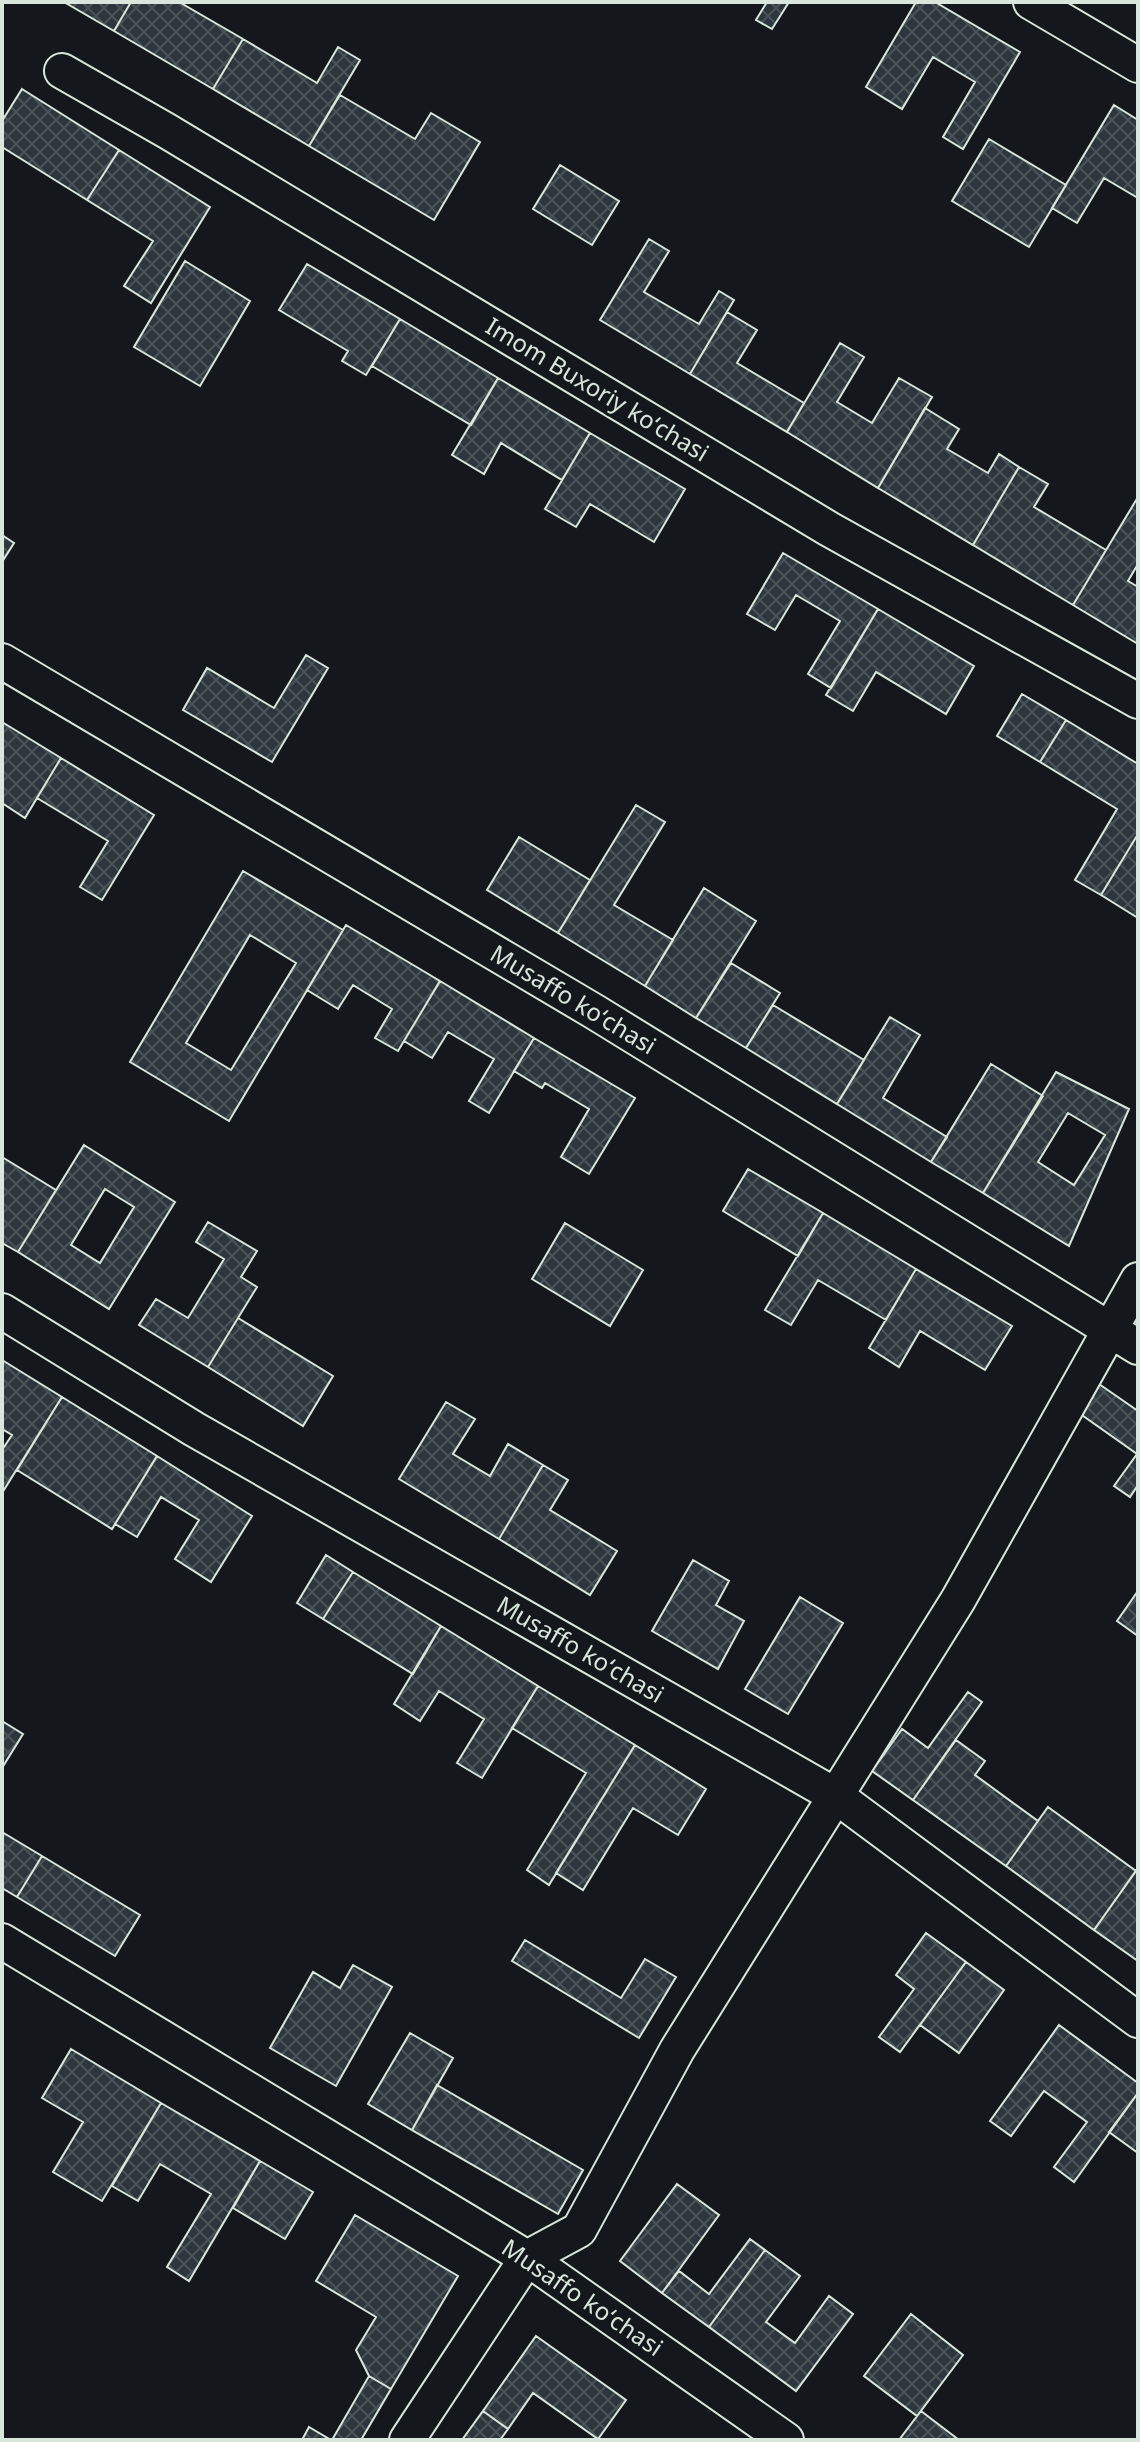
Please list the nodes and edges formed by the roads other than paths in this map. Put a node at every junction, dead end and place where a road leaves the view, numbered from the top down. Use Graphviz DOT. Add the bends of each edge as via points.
graph roads {
  1 [pos="1031,2"];
  2 [pos="1138,65"];
  3 [pos="62,71"];
  4 [pos="2,661"];
  5 [pos="1138,701"];
  6 [pos="1138,1280"];
  7 [pos="2,1311"];
  8 [pos="1125,1338"];
  9 [pos="836,1796"];
  10 [pos="2,1941"];
  11 [pos="1138,2020"];
  12 [pos="527,2258"];
  13 [pos="407,2440"];
  14 [pos="786,2440"];
  1 -- 2 [label="street"];
  3 -- 5 [label="street, Imom Buxoriy koʻchasi" via="829,529"];
  4 -- 8 [label="street, Musaffo koʻchasi" via="595,1012"];
  6 -- 8 [label="street"];
  7 -- 9 [label="street, Musaffo koʻchasi" via="194,1429"];
  8 -- 9 [label="street"];
  9 -- 11 [label="street, Musaffo koʻchasi"];
  9 -- 12 [label="street" via="677,2050 579,2230"];
  10 -- 12 [label="street, Musaffo koʻchasi"];
  12 -- 13 [label="street"];
  12 -- 14 [label="street, Musaffo koʻchasi"];
}
